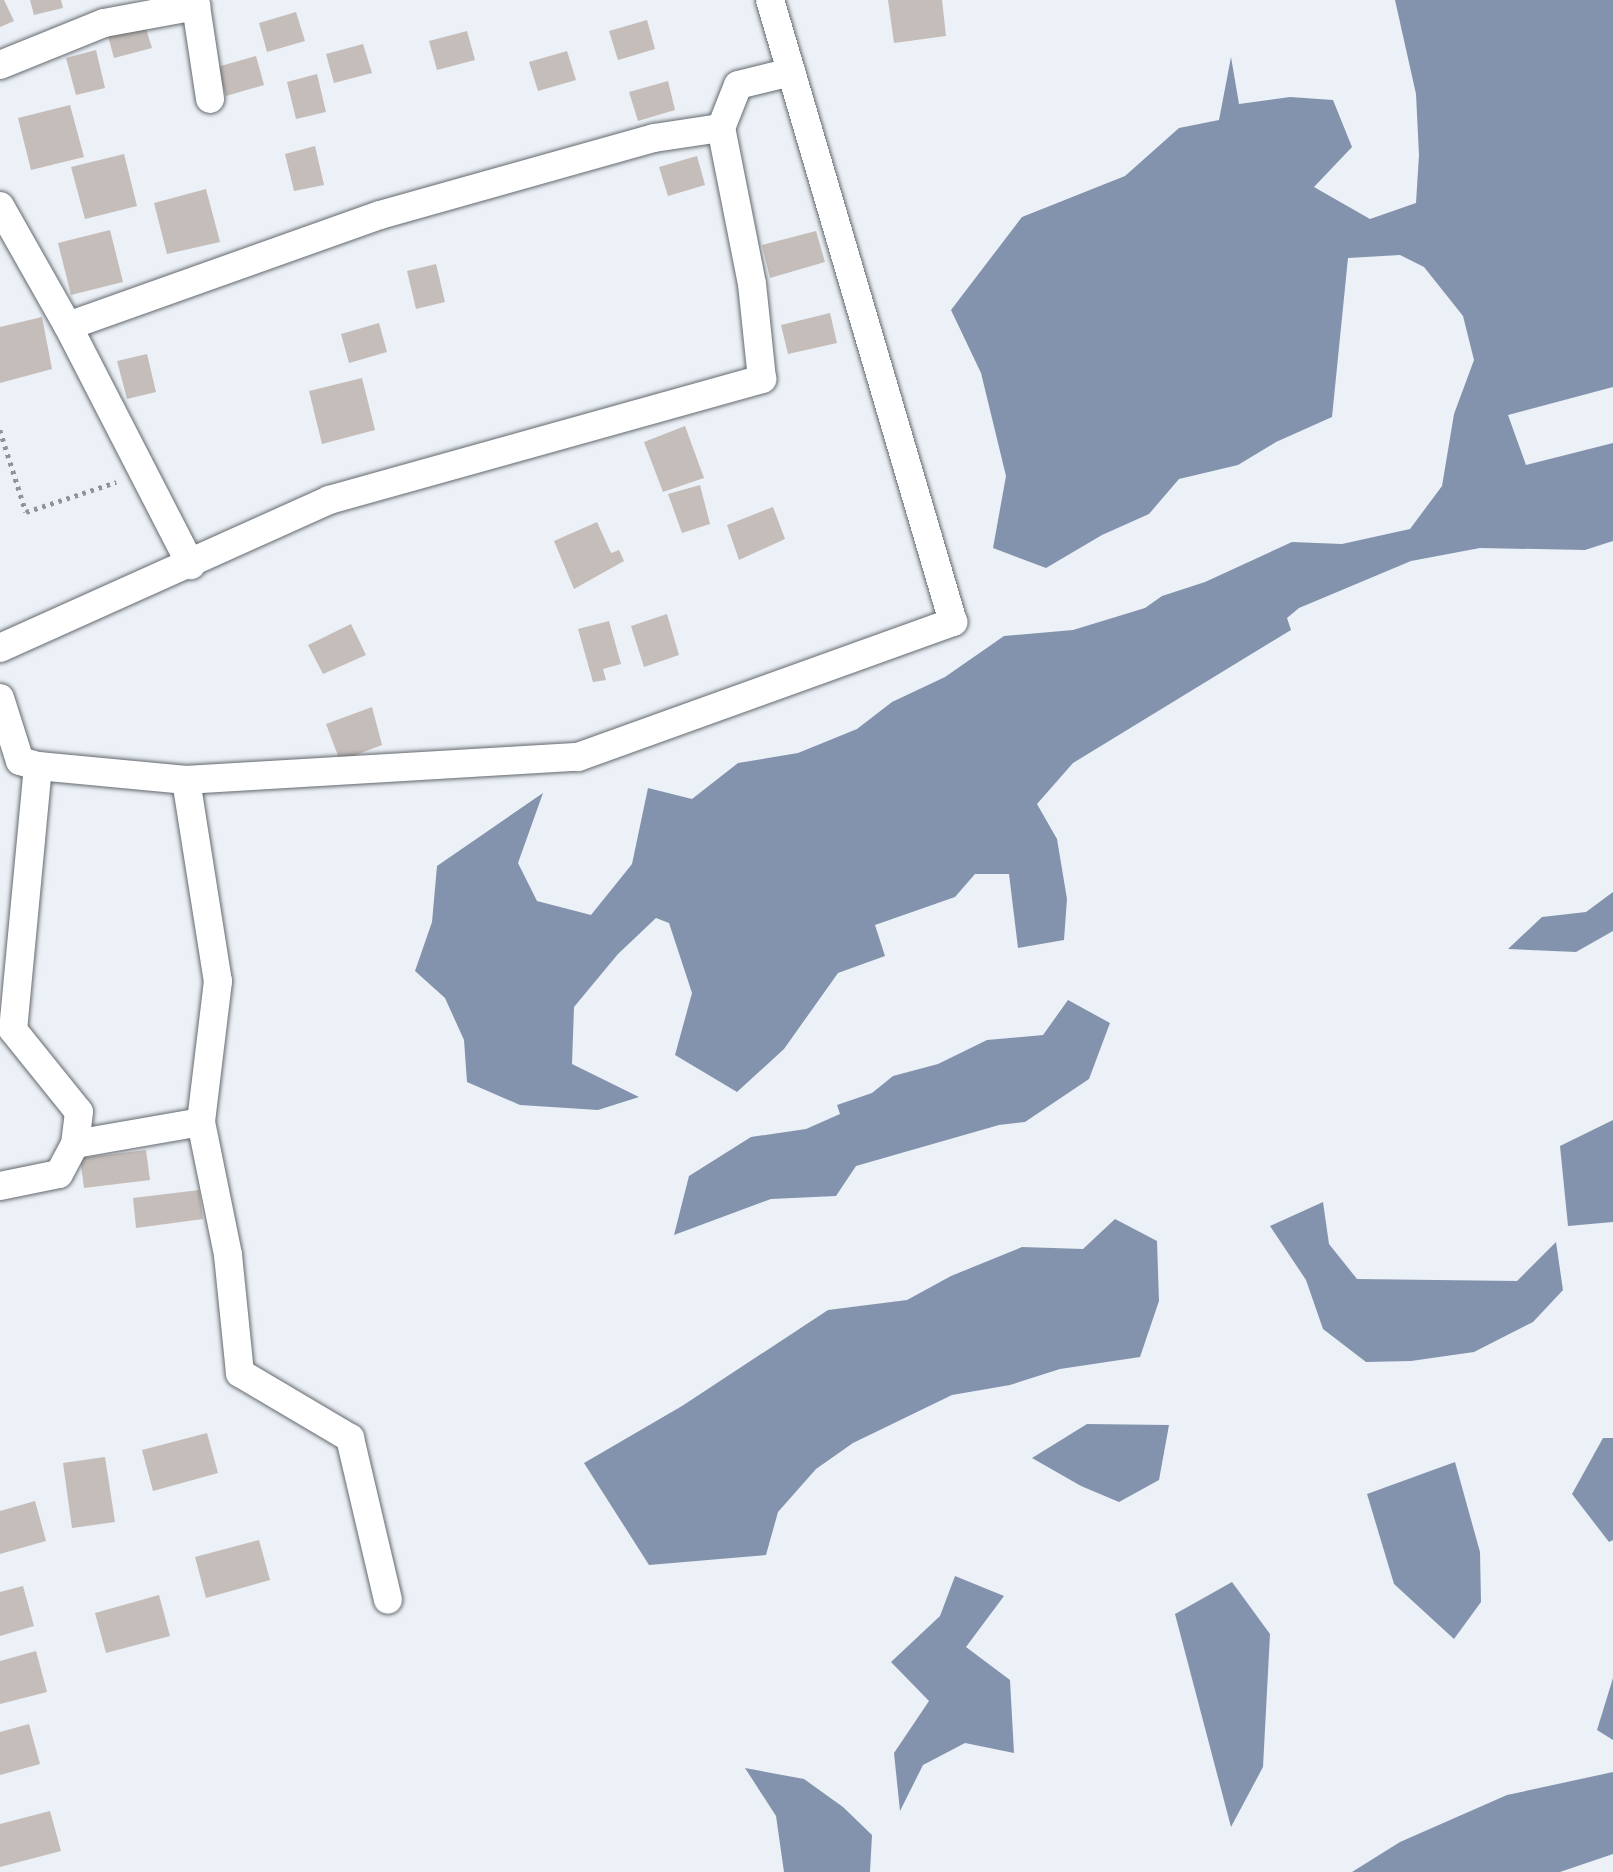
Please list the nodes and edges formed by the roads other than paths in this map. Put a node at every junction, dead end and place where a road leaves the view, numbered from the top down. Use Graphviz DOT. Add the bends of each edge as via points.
graph roads {
  1 [pos="770,0"];
  2 [pos="0,65"];
  3 [pos="791,72"];
  4 [pos="210,99"];
  5 [pos="721,128"];
  6 [pos="0,206"];
  7 [pos="68,326"];
  8 [pos="191,565"];
  9 [pos="0,648"];
  10 [pos="0,698"];
  11 [pos="38,766"];
  12 [pos="186,780"];
  13 [pos="201,1122"];
  14 [pos="75,1144"];
  15 [pos="0,1186"];
  16 [pos="388,1600"];
  1 -- 3 [label="street"];
  2 -- 4 [label="street" via="104,23 196,6"];
  3 -- 5 [label="street" via="738,85"];
  3 -- 12 [label="street" via="953,622 578,757"];
  5 -- 7 [label="street" via="654,138 380,215"];
  5 -- 8 [label="street" via="752,284 762,379 329,500"];
  6 -- 7 [label="street"];
  7 -- 8 [label="street"];
  8 -- 9 [label="street"];
  10 -- 11 [label="street" via="20,761"];
  11 -- 12 [label="street"];
  11 -- 14 [label="street" via="13,1030 79,1112"];
  12 -- 13 [label="street" via="218,981"];
  13 -- 14 [label="street"];
  13 -- 16 [label="street" via="228,1255 240,1373 349,1438"];
  14 -- 15 [label="street" via="59,1174"];
}
